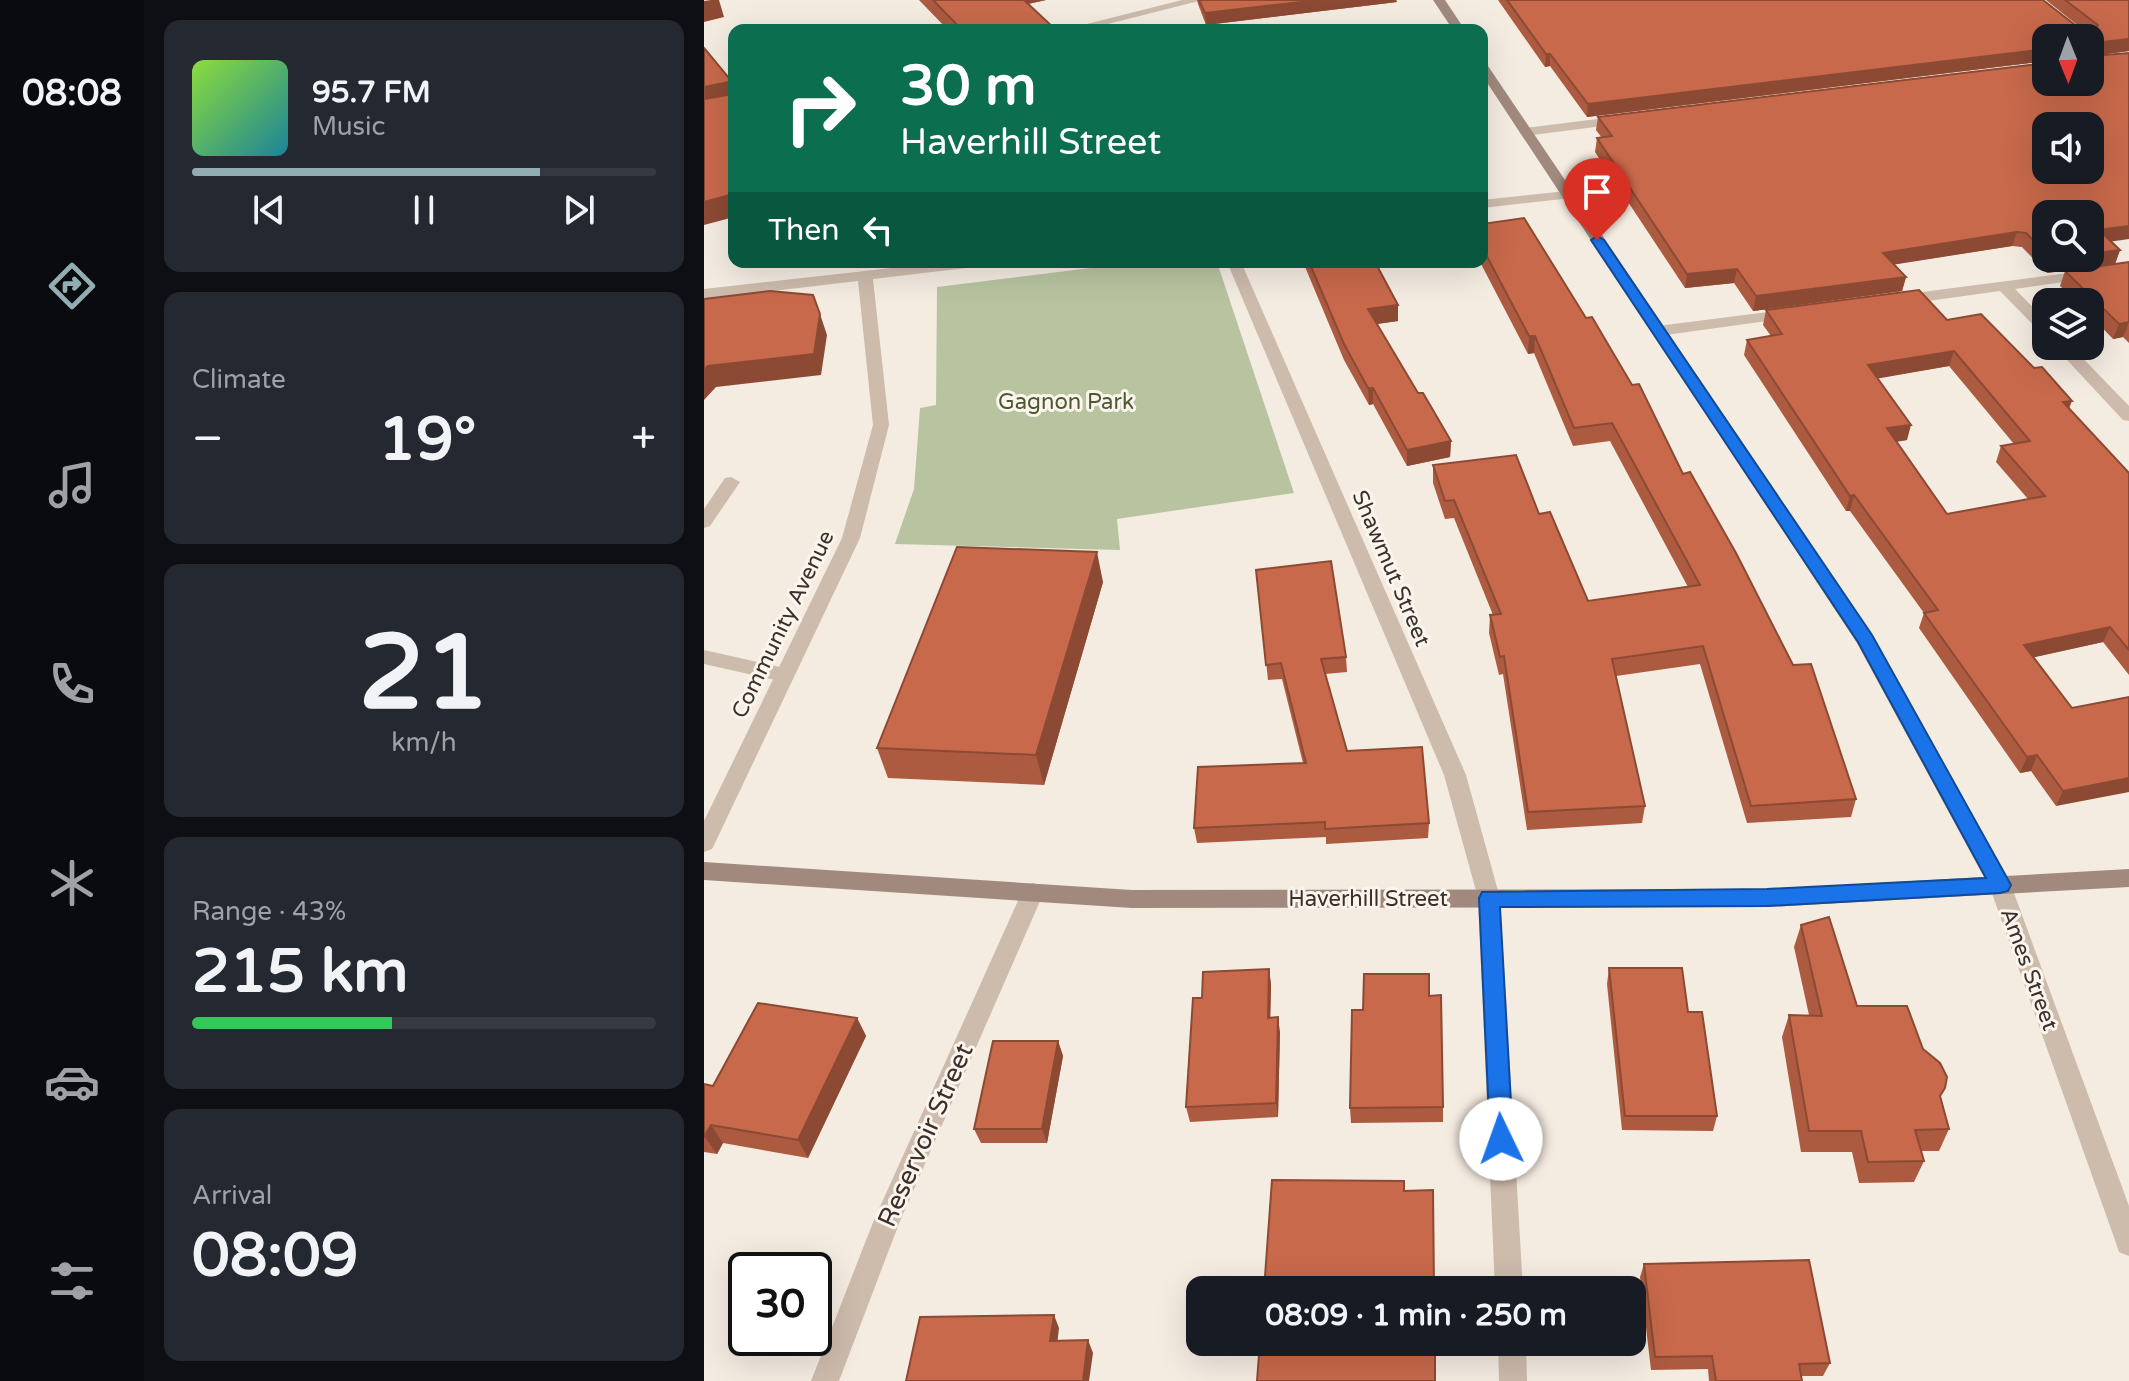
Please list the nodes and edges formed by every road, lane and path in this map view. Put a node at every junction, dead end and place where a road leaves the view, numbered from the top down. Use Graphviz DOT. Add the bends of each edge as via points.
graph roads {
  1 [pos="1197,0"];
  2 [pos="1439,0"];
  3 [pos="1095,24"];
  4 [pos="1455,24"];
  5 [pos="1488,75"];
  6 [pos="1635,119"];
  7 [pos="1525,132"];
  8 [pos="1567,195"];
  9 [pos="1488,203"];
  10 [pos="932,268"];
  11 [pos="1237,268"];
  12 [pos="2129,269"];
  13 [pos="865,276"];
  14 [pos="2005,287"];
  15 [pos="704,294"];
  16 [pos="1879,303"];
  17 [pos="1816,311"];
  18 [pos="2032,315"];
  19 [pos="1658,331"];
  20 [pos="2075,360"];
  21 [pos="2129,416"];
  22 [pos="731,482"];
  23 [pos="704,522"];
  24 [pos="704,657"];
  25 [pos="784,675"];
  26 [pos="704,843"];
  27 [pos="704,871"];
  28 [pos="2129,878"];
  29 [pos="2000,885"];
  30 [pos="1033,892"];
  31 [pos="1489,898"];
  32 [pos="2129,1243"];
  33 [pos="1508,1276"];
  34 [pos="1512,1356"];
  35 [pos="825,1381"];
  36 [pos="1513,1381"];
  1 -- 3 [label="street"];
  2 -- 4 [label="street"];
  5 -- 7 [label="street, Ames Street"];
  6 -- 7 [label="street"];
  7 -- 8 [label="street, Ames Street"];
  8 -- 9 [label="street"];
  8 -- 19 [label="street, Ames Street"];
  10 -- 13 [label="street"];
  11 -- 31 [label="street, Shawmut Street" via="1455,775"];
  12 -- 14 [label="street"];
  13 -- 15 [label="street"];
  13 -- 25 [label="street, Community Avenue" via="881,425 851,538"];
  14 -- 16 [label="street"];
  14 -- 18 [label="street"];
  17 -- 19 [label="street"];
  19 -- 29 [label="street, Ames Street" via="1865,640"];
  20 -- 21 [label="street"];
  22 -- 23 [label="street"];
  24 -- 25 [label="street"];
  25 -- 26 [label="street, Community Avenue"];
  27 -- 30 [label="street, Haverhill Street"];
  28 -- 29 [label="street, Haverhill Street"];
  29 -- 31 [label="street, Haverhill Street" via="1767,898"];
  29 -- 32 [label="street, Ames Street"];
  30 -- 31 [label="street, Haverhill Street" via="1132,899"];
  30 -- 35 [label="street, Reservoir Street" via="887,1220"];
  31 -- 33 [label="street, Shawmut Street"];
  34 -- 36 [label="street"];
}
